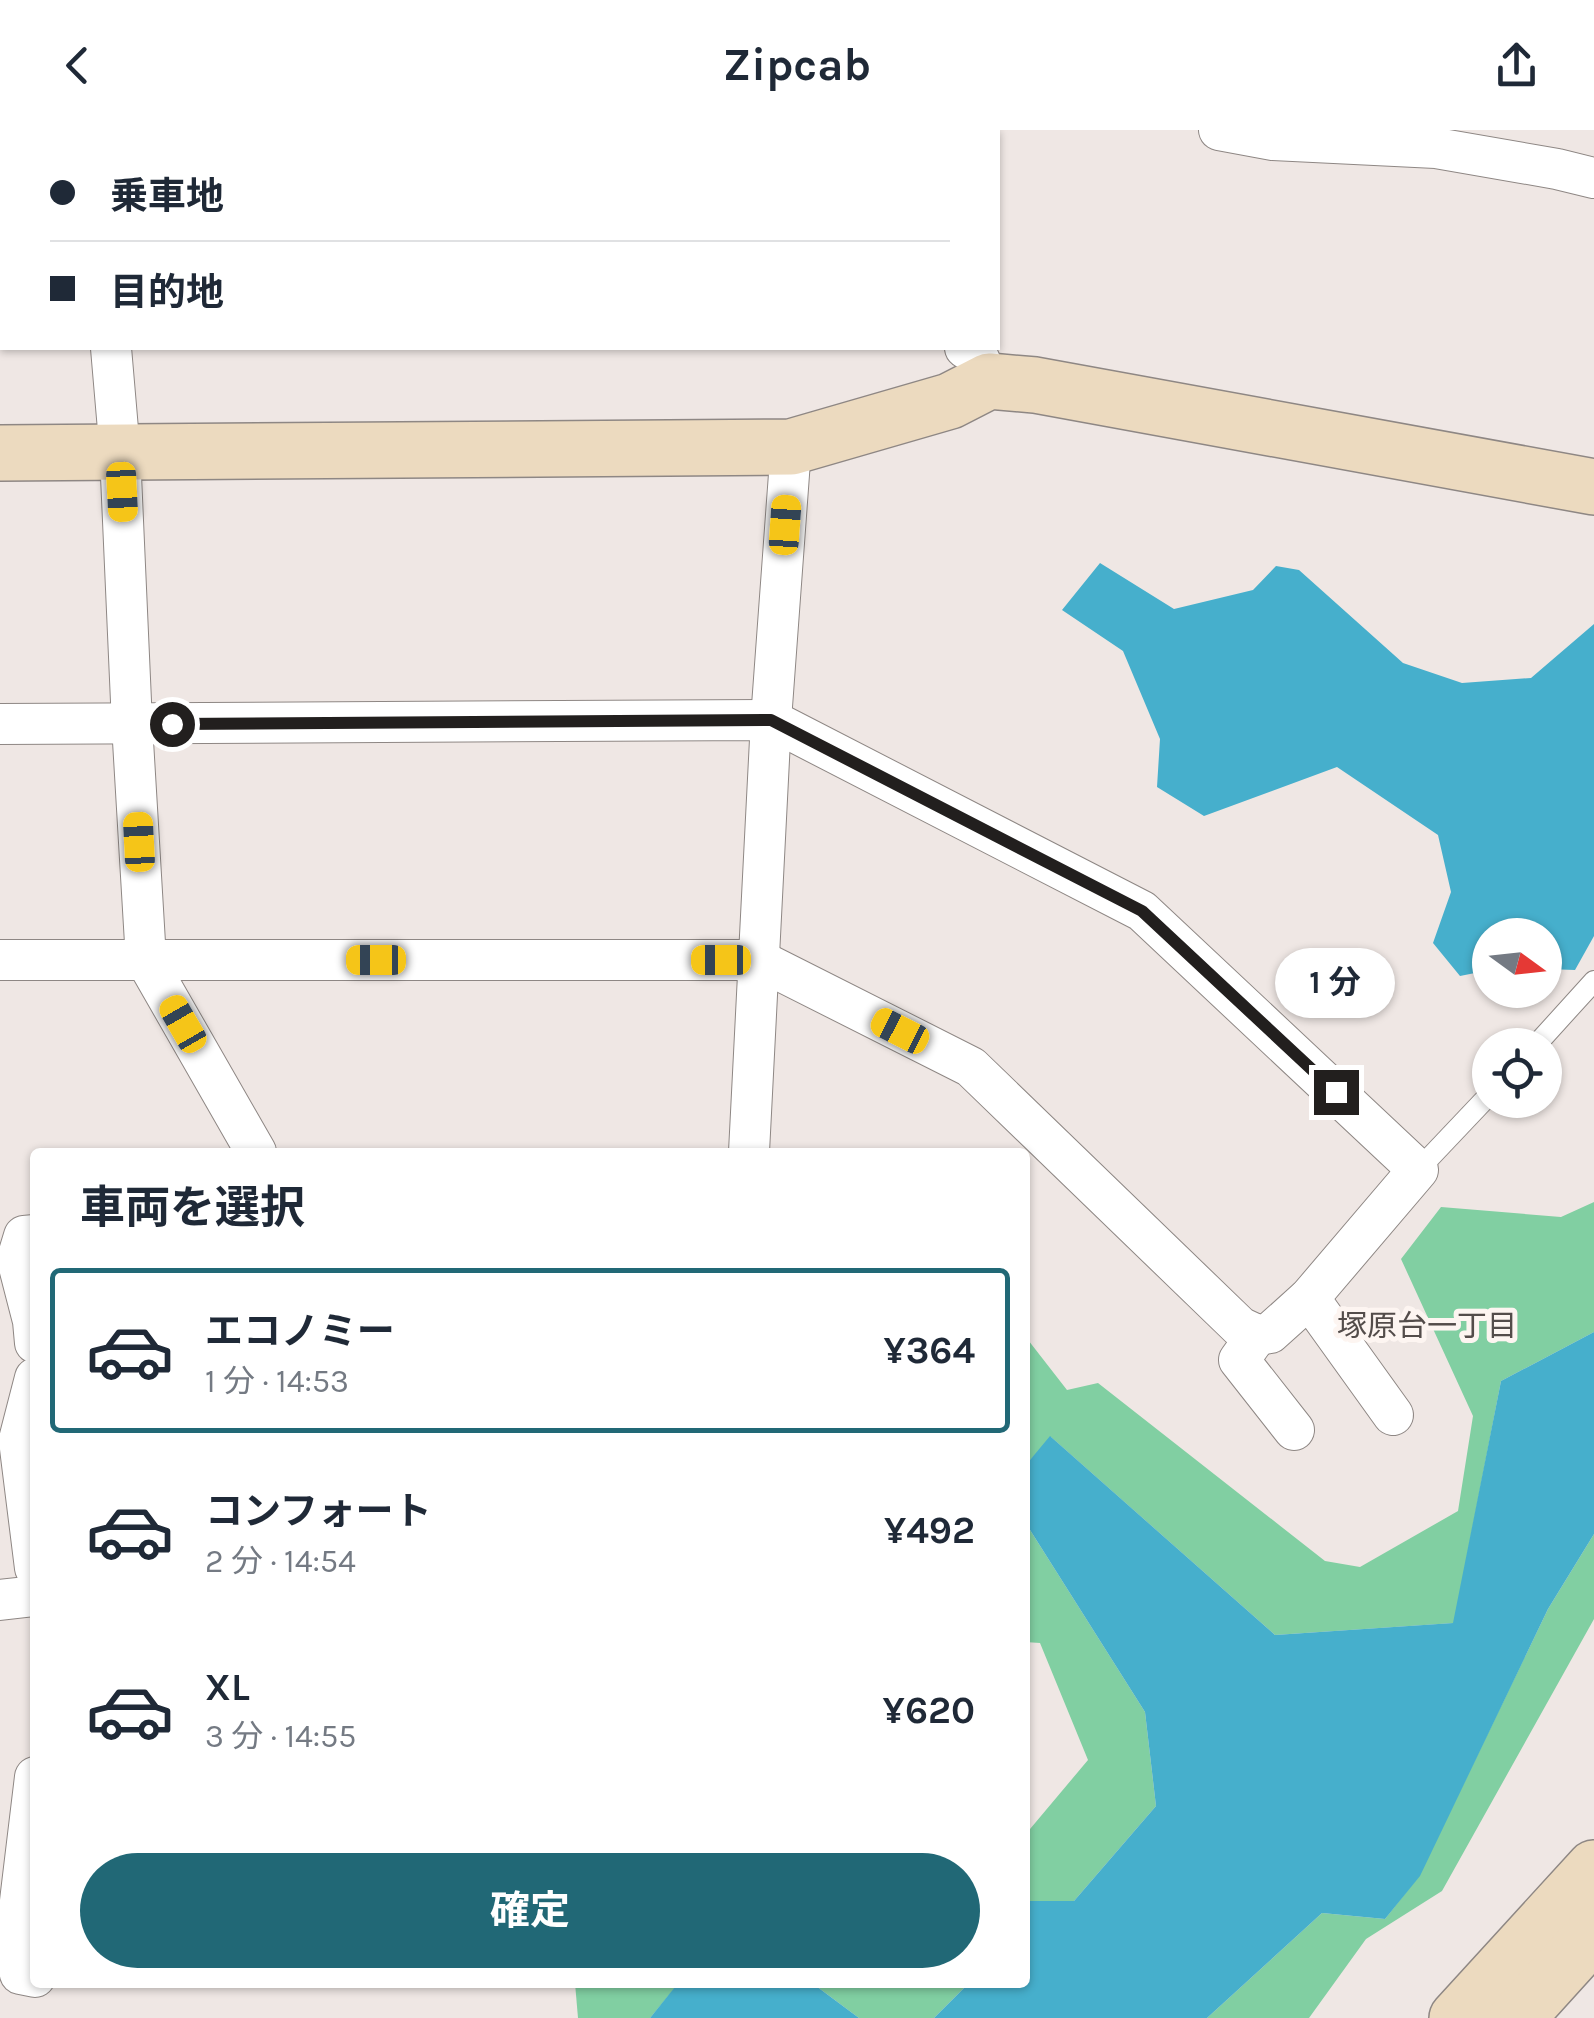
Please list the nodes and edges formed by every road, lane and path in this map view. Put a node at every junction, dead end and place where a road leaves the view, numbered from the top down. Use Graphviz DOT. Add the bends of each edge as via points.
graph roads {
  1 [pos="1219,130"];
  2 [pos="1594,178"];
  3 [pos="111,350"];
  4 [pos="977,364"];
  5 [pos="791,447"];
  6 [pos="0,453"];
  7 [pos="120,453"];
  8 [pos="1594,487"];
  9 [pos="771,720"];
  10 [pos="0,724"];
  11 [pos="132,724"];
  12 [pos="0,960"];
  13 [pos="146,960"];
  14 [pos="759,960"];
  15 [pos="1594,981"];
  16 [pos="1551,1028"];
  17 [pos="1472,1113"];
  18 [pos="254,1148"];
  19 [pos="749,1148"];
  20 [pos="1418,1170"];
  21 [pos="30,1235"];
  22 [pos="1309,1298"];
  23 [pos="30,1310"];
  24 [pos="1257,1335"];
  25 [pos="30,1397"];
  26 [pos="1393,1415"];
  27 [pos="1294,1430"];
  28 [pos="30,1528"];
  29 [pos="30,1597"];
  30 [pos="0,1600"];
  31 [pos="30,1818"];
  32 [pos="1594,1868"];
  33 [pos="1594,1934"];
  34 [pos="30,1976"];
  35 [pos="1457,2018"];
  36 [pos="1517,2018"];
  1 -- 2 [label="street" via="1273,140 1436,148"];
  3 -- 7 [label="street"];
  4 -- 5 [label="street" via="950,402"];
  4 -- 8 [label="street" via="1035,385"];
  5 -- 7 [label="street"];
  5 -- 9 [label="street"];
  6 -- 7 [label="street"];
  7 -- 11 [label="street"];
  9 -- 11 [label="street"];
  9 -- 14 [label="street"];
  9 -- 20 [label="street" via="1142,911"];
  10 -- 11 [label="street"];
  11 -- 13 [label="street"];
  12 -- 13 [label="street"];
  13 -- 14 [label="street"];
  13 -- 18 [label="street"];
  14 -- 19 [label="street"];
  14 -- 24 [label="street" via="970,1067 1240,1326"];
  15 -- 16 [label="lane"];
  17 -- 20 [label="lane"];
  20 -- 22 [label="street"];
  21 -- 23 [label="street" via="24,1236 17,1260"];
  22 -- 24 [label="street" via="1270,1333"];
  22 -- 26 [label="street"];
  24 -- 27 [label="street" via="1239,1360"];
  25 -- 28 [label="street" via="19,1440"];
  29 -- 30 [label="street"];
  31 -- 34 [label="street" via="14,1951 20,1974"];
  32 -- 35 [label="street"];
  33 -- 36 [label="street"];
}
